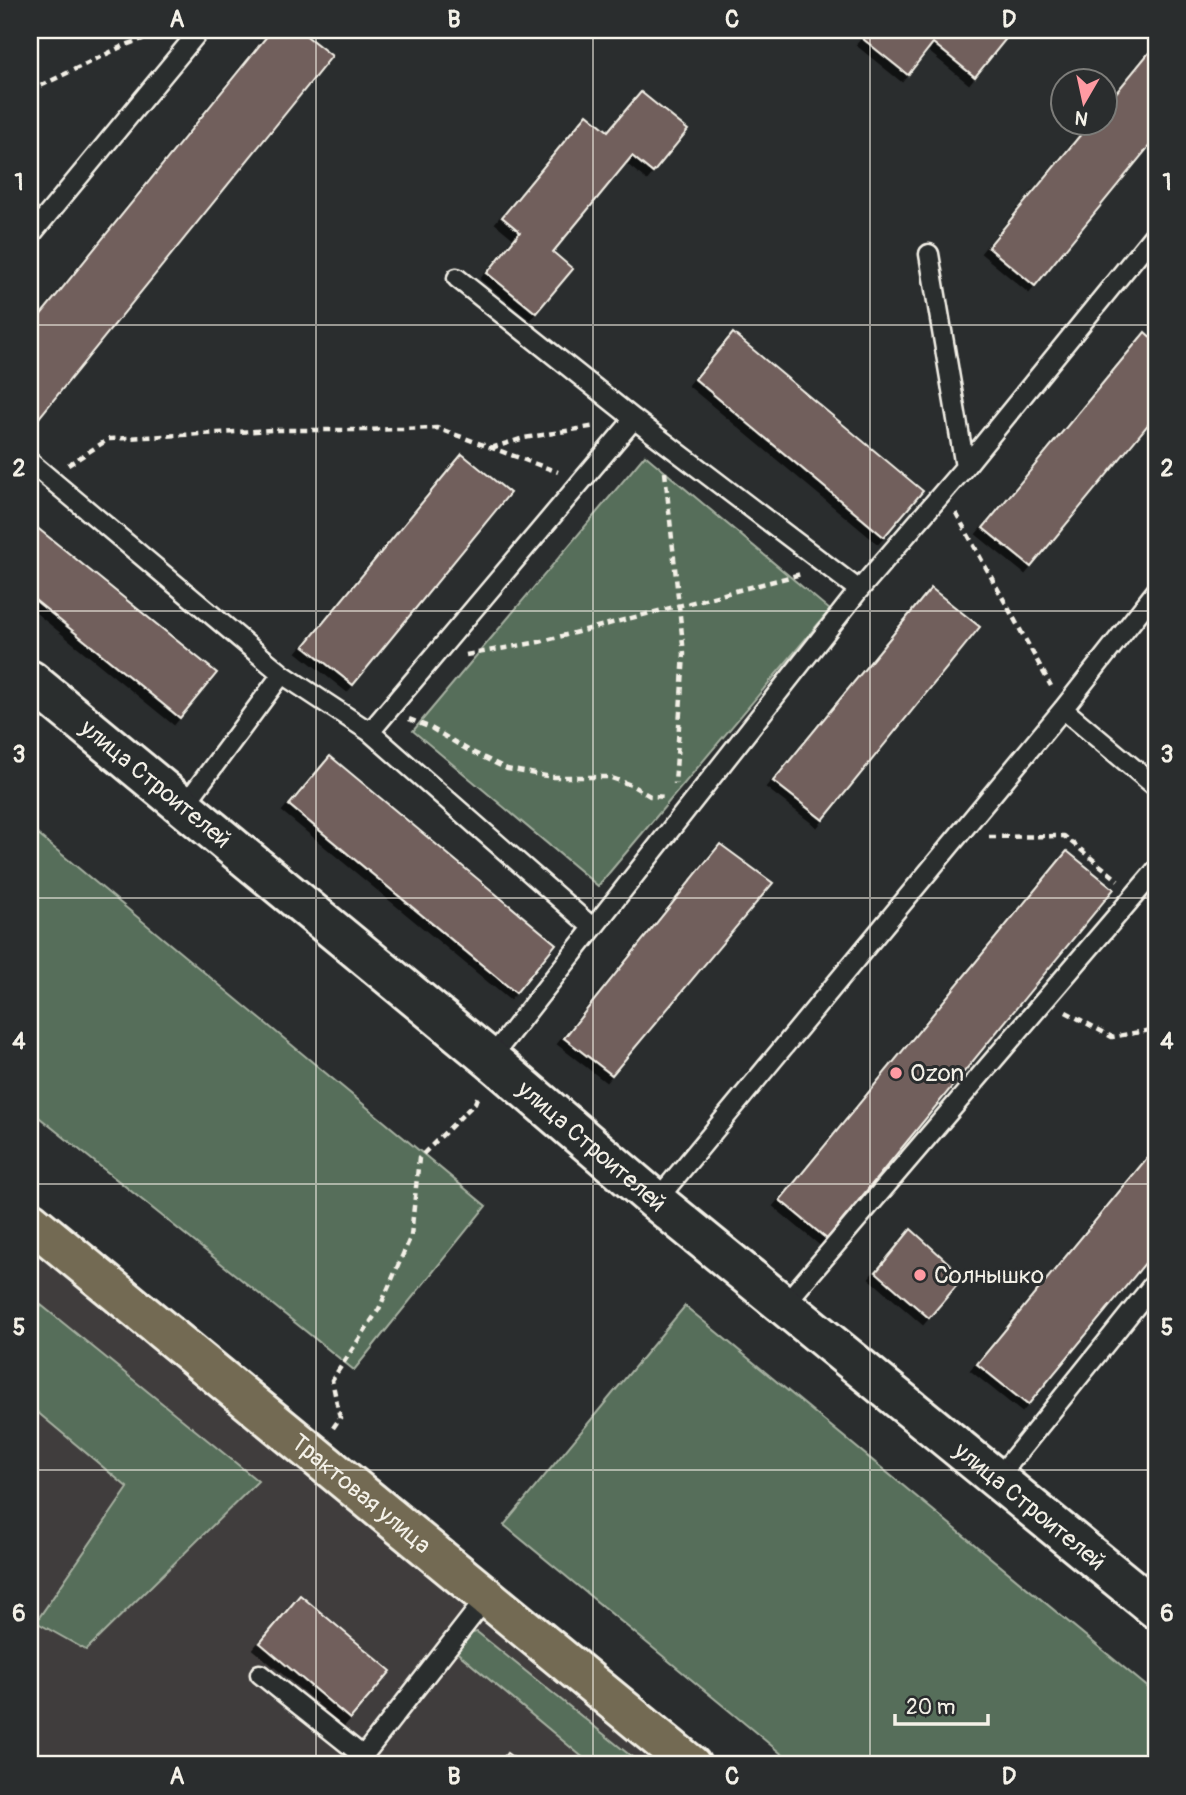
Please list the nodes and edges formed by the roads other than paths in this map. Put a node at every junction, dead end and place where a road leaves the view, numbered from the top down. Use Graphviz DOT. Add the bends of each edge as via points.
graph roads {
  1 [pos="200,30"];
  2 [pos="1156,232"];
  3 [pos="30,236"];
  4 [pos="929,254"];
  5 [pos="457,278"];
  6 [pos="634,419"];
  7 [pos="30,462"];
  8 [pos="965,467"];
  9 [pos="859,590"];
  10 [pos="1156,591"];
  11 [pos="282,674"];
  12 [pos="30,680"];
  13 [pos="1063,709"];
  14 [pos="370,732"];
  15 [pos="1156,788"];
  16 [pos="184,806"];
  17 [pos="1156,870"];
  18 [pos="593,928"];
  19 [pos="490,1059"];
  20 [pos="656,1201"];
  21 [pos="30,1221"];
  22 [pos="1156,1281"];
  23 [pos="784,1305"];
  24 [pos="996,1480"];
  25 [pos="487,1597"];
  26 [pos="1156,1609"];
  27 [pos="260,1674"];
  28 [pos="691,1765"];
  1 -- 3 [label="lane"];
  2 -- 8 [label="lane"];
  4 -- 8 [label="lane"];
  5 -- 6 [label="lane"];
  6 -- 9 [label="lane"];
  6 -- 14 [label="lane"];
  7 -- 11 [label="lane"];
  8 -- 9 [label="lane"];
  9 -- 18 [label="lane"];
  10 -- 13 [label="lane"];
  11 -- 14 [label="lane"];
  11 -- 16 [label="lane"];
  12 -- 16 [label="main road, улица Строителей"];
  13 -- 15 [label="lane"];
  13 -- 20 [label="lane"];
  14 -- 18 [label="lane"];
  16 -- 19 [label="main road, улица Строителей"];
  17 -- 23 [label="lane"];
  18 -- 19 [label="lane"];
  19 -- 20 [label="main road, улица Строителей"];
  20 -- 23 [label="main road, улица Строителей"];
  21 -- 25 [label="main road, Трактовая улица"];
  22 -- 24 [label="lane"];
  23 -- 24 [label="main road, улица Строителей"];
  24 -- 26 [label="main road, улица Строителей"];
  25 -- 27 [label="lane" via="363,1756"];
  25 -- 28 [label="main road, Трактовая улица"];
}
